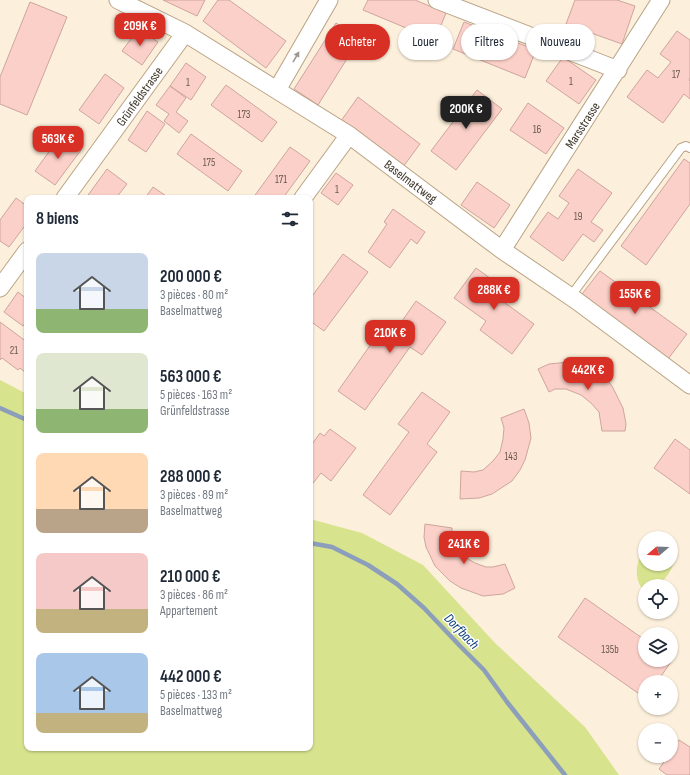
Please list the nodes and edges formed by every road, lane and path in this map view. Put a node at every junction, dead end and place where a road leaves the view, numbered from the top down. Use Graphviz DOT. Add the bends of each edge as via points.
graph roads {
  1 [pos="118,0"];
  2 [pos="329,0"];
  3 [pos="438,0"];
  4 [pos="661,0"];
  5 [pos="185,33"];
  6 [pos="618,70"];
  7 [pos="277,90"];
  8 [pos="349,135"];
  9 [pos="690,148"];
  10 [pos="67,195"];
  11 [pos="305,195"];
  12 [pos="502,250"];
  13 [pos="24,255"];
  14 [pos="0,288"];
  15 [pos="570,297"];
  16 [pos="690,385"];
  1 -- 5 [label="street, Baselmattweg"];
  7 -- 2 [label="street, one-way"];
  3 -- 6 [label="street"];
  4 -- 6 [label="street, Marsstrasse"];
  5 -- 7 [label="street, Baselmattweg"];
  5 -- 10 [label="street, Grünfeldstrasse"];
  6 -- 12 [label="street, Marsstrasse"];
  7 -- 8 [label="street, Baselmattweg"];
  8 -- 11 [label="street"];
  8 -- 12 [label="street, Baselmattweg"];
  9 -- 15 [label="lane" via="681,148"];
  12 -- 15 [label="street, Baselmattweg"];
  13 -- 14 [label="street"];
  15 -- 16 [label="street, Baselmattweg"];
}
